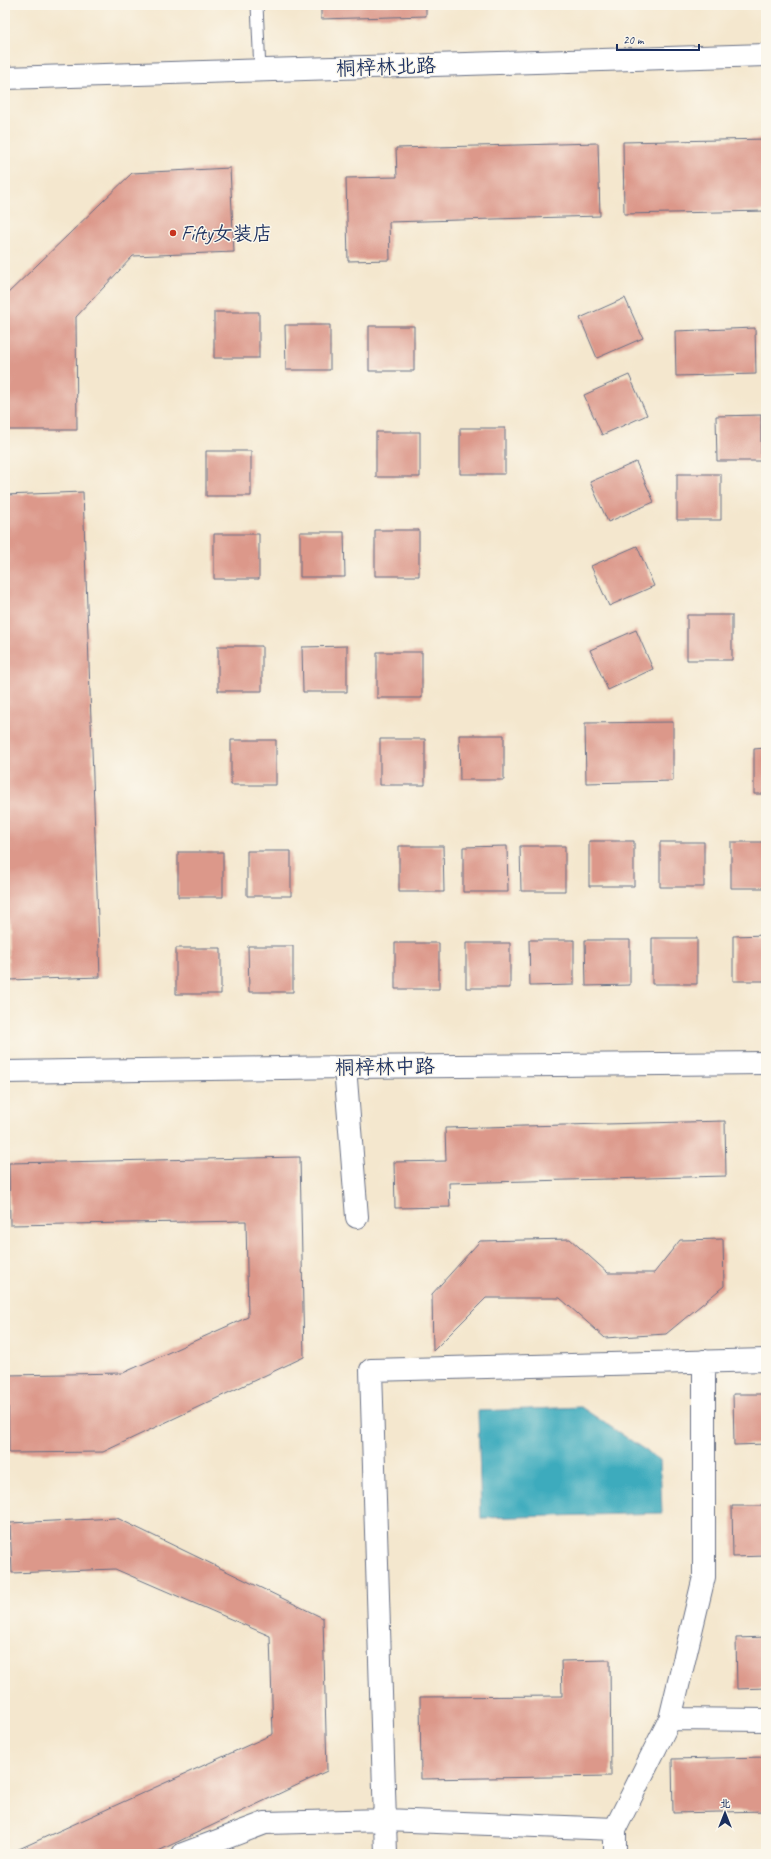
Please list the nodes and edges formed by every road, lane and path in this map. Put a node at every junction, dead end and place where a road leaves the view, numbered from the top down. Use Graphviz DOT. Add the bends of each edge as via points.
graph roads {
  1 [pos="257,5"];
  2 [pos="766,55"];
  3 [pos="260,71"];
  4 [pos="5,78"];
  5 [pos="766,1063"];
  6 [pos="345,1067"];
  7 [pos="766,1070"];
  8 [pos="5,1072"];
  9 [pos="357,1217"];
  10 [pos="704,1360"];
  11 [pos="766,1360"];
  12 [pos="670,1719"];
  13 [pos="766,1720"];
  14 [pos="385,1820"];
  15 [pos="615,1829"];
  16 [pos="184,1854"];
  17 [pos="386,1854"];
  18 [pos="615,1854"];
  1 -- 3 [label="lane"];
  2 -- 3 [label="street, 桐梓林北路"];
  3 -- 4 [label="street, 桐梓林北路"];
  5 -- 6 [label="street, 桐梓林中路"];
  5 -- 7 [label="street"];
  6 -- 8 [label="street, 桐梓林中路"];
  6 -- 9 [label="street"];
  10 -- 11 [label="street"];
  10 -- 12 [label="street" via="704,1577"];
  10 -- 14 [label="street" via="371,1370"];
  12 -- 13 [label="street"];
  12 -- 15 [label="street"];
  14 -- 15 [label="street"];
  14 -- 16 [label="street" via="265,1823"];
  14 -- 17 [label="street"];
  15 -- 18 [label="street"];
}
